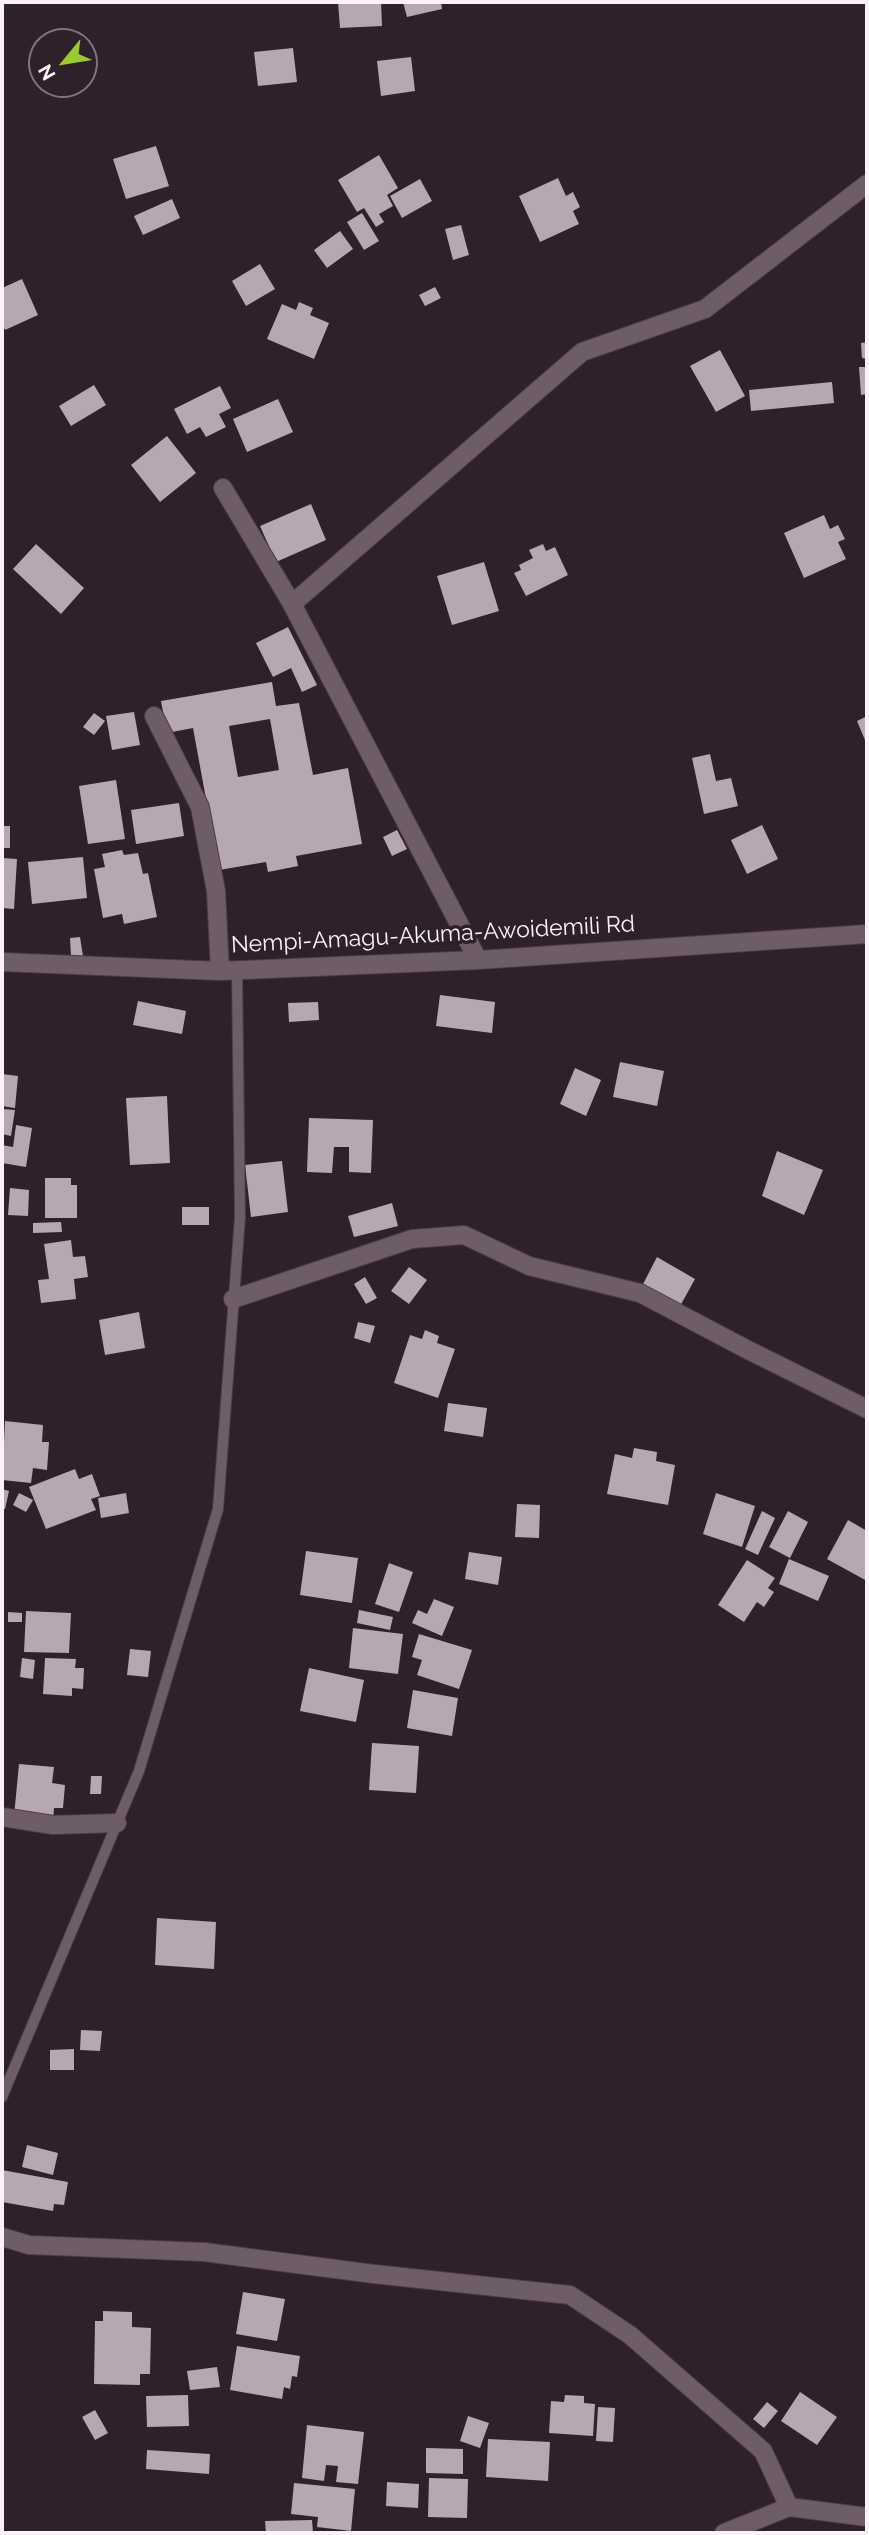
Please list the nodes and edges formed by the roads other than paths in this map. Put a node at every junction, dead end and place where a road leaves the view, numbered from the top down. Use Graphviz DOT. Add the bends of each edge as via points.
graph roads {
  1 [pos="867,184"];
  2 [pos="223,488"];
  3 [pos="292,604"];
  4 [pos="154,716"];
  5 [pos="867,934"];
  6 [pos="478,960"];
  7 [pos="2,962"];
  8 [pos="228,970"];
  9 [pos="233,1299"];
  10 [pos="867,1409"];
  11 [pos="2,1817"];
  12 [pos="117,1823"];
  13 [pos="2,2097"];
  14 [pos="2,2237"];
  15 [pos="789,2507"];
  16 [pos="867,2516"];
  17 [pos="724,2533"];
  1 -- 3 [label="street" via="705,309 582,352"];
  2 -- 3 [label="street"];
  3 -- 6 [label="street"];
  4 -- 8 [label="street" via="200,807"];
  5 -- 6 [label="street, Nempi-Amagu-Akuma-Awoidemili Rd"];
  6 -- 8 [label="street, Nempi-Amagu-Akuma-Awoidemili Rd"];
  7 -- 8 [label="street, Nempi-Amagu-Akuma-Awoidemili Rd"];
  8 -- 9 [label="lane" via="240,1216"];
  9 -- 10 [label="street" via="412,1239 464,1235 529,1266 640,1293"];
  9 -- 12 [label="lane" via="218,1509 139,1772"];
  11 -- 12 [label="street" via="53,1825"];
  12 -- 13 [label="lane"];
  14 -- 15 [label="street" via="29,2245 204,2252 570,2295 630,2335 763,2451"];
  15 -- 16 [label="street"];
  15 -- 17 [label="street"];
}
